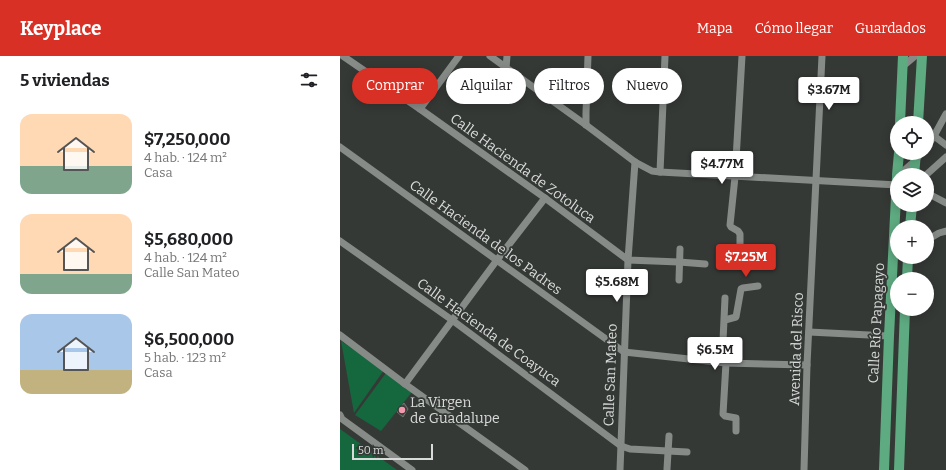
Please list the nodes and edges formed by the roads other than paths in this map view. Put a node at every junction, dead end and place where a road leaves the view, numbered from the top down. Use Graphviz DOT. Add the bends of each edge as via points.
graph roads {
  1 [pos="343,56"];
  2 [pos="459,56"];
  3 [pos="490,56"];
  4 [pos="507,56"];
  5 [pos="588,56"];
  6 [pos="666,56"];
  7 [pos="742,56"];
  8 [pos="822,56"];
  9 [pos="915,56"];
  10 [pos="922,56"];
  11 [pos="903,61"];
  12 [pos="506,68"];
  13 [pos="526,82"];
  14 [pos="420,109"];
  15 [pos="946,114"];
  16 [pos="900,116"];
  17 [pos="918,116"];
  18 [pos="586,125"];
  19 [pos="934,136"];
  20 [pos="946,145"];
  21 [pos="340,147"];
  22 [pos="946,157"];
  23 [pos="914,160"];
  24 [pos="635,162"];
  25 [pos="905,168"];
  26 [pos="934,168"];
  27 [pos="660,172"];
  28 [pos="735,177"];
  29 [pos="816,181"];
  30 [pos="890,185"];
  31 [pos="934,197"];
  32 [pos="545,198"];
  33 [pos="946,203"];
  34 [pos="896,212"];
  35 [pos="946,231"];
  36 [pos="934,236"];
  37 [pos="340,241"];
  38 [pos="680,249"];
  39 [pos="496,260"];
  40 [pos="628,260"];
  41 [pos="680,262"];
  42 [pos="740,263"];
  43 [pos="705,264"];
  44 [pos="679,280"];
  45 [pos="758,286"];
  46 [pos="725,298"];
  47 [pos="906,316"];
  48 [pos="452,320"];
  49 [pos="725,320"];
  50 [pos="809,332"];
  51 [pos="340,335"];
  52 [pos="889,336"];
  53 [pos="624,352"];
  54 [pos="724,362"];
  55 [pos="808,365"];
  56 [pos="405,384"];
  57 [pos="340,415"];
  58 [pos="736,431"];
  59 [pos="669,436"];
  60 [pos="620,446"];
  61 [pos="668,450"];
  62 [pos="687,452"];
  63 [pos="668,469"];
  64 [pos="412,470"];
  65 [pos="525,470"];
  66 [pos="620,470"];
  67 [pos="804,470"];
  68 [pos="884,470"];
  69 [pos="899,470"];
  1 -- 14 [label="street, Calle Hacienda de Zotoluca"];
  2 -- 14 [label="street"];
  3 -- 12 [label="street"];
  4 -- 12 [label="street"];
  5 -- 18 [label="street"];
  6 -- 27 [label="street"];
  7 -- 28 [label="street"];
  8 -- 29 [label="street, Avenida del Risco"];
  9 -- 11 [label="street"];
  10 -- 17 [label="main road"];
  11 -- 16 [label="main road"];
  13 -- 18 [label="street"];
  14 -- 32 [label="street, Calle Hacienda de Zotoluca"];
  15 -- 19 [label="street"];
  18 -- 24 [label="street"];
  19 -- 20 [label="street"];
  21 -- 39 [label="street, Calle Hacienda de los Padres"];
  22 -- 26 [label="street"];
  23 -- 25 [label="street"];
  24 -- 27 [label="street" via="652,171"];
  24 -- 40 [label="street, Calle San Mateo"];
  27 -- 28 [label="street"];
  28 -- 29 [label="street"];
  28 -- 42 [label="street" via="730,225 740,234"];
  29 -- 30 [label="street"];
  29 -- 50 [label="street, Avenida del Risco"];
  31 -- 33 [label="street"];
  32 -- 39 [label="street"];
  32 -- 40 [label="street, Calle Hacienda de Zotoluca"];
  34 -- 52 [label="main road, Calle Río Papagayo"];
  35 -- 36 [label="street"];
  37 -- 48 [label="street, Calle Hacienda de Coayuca"];
  38 -- 41 [label="street"];
  39 -- 48 [label="street"];
  39 -- 53 [label="street, Calle Hacienda de los Padres"];
  40 -- 41 [label="street"];
  40 -- 53 [label="street, Calle San Mateo"];
  41 -- 43 [label="street"];
  41 -- 44 [label="street"];
  45 -- 49 [label="street" via="741,289 736,317"];
  46 -- 49 [label="street"];
  47 -- 69 [label="main road, Calle Río Papagayo"];
  48 -- 56 [label="street"];
  48 -- 60 [label="street, Calle Hacienda de Coayuca"];
  49 -- 54 [label="street"];
  50 -- 52 [label="street"];
  50 -- 55 [label="street, Avenida del Risco"];
  51 -- 56 [label="street"];
  52 -- 68 [label="main road, Calle Río Papagayo"];
  53 -- 54 [label="street, Calle Hacienda de los Padres"];
  53 -- 60 [label="street, Calle San Mateo"];
  54 -- 55 [label="street, Calle Hacienda de los Padres"];
  54 -- 58 [label="street" via="723,415 736,418"];
  55 -- 67 [label="street, Avenida del Risco"];
  56 -- 65 [label="street"];
  57 -- 64 [label="street"];
  59 -- 61 [label="street"];
  60 -- 61 [label="street" via="630,449"];
  60 -- 66 [label="street, Calle San Mateo"];
  61 -- 62 [label="street"];
  61 -- 63 [label="street"];
}
